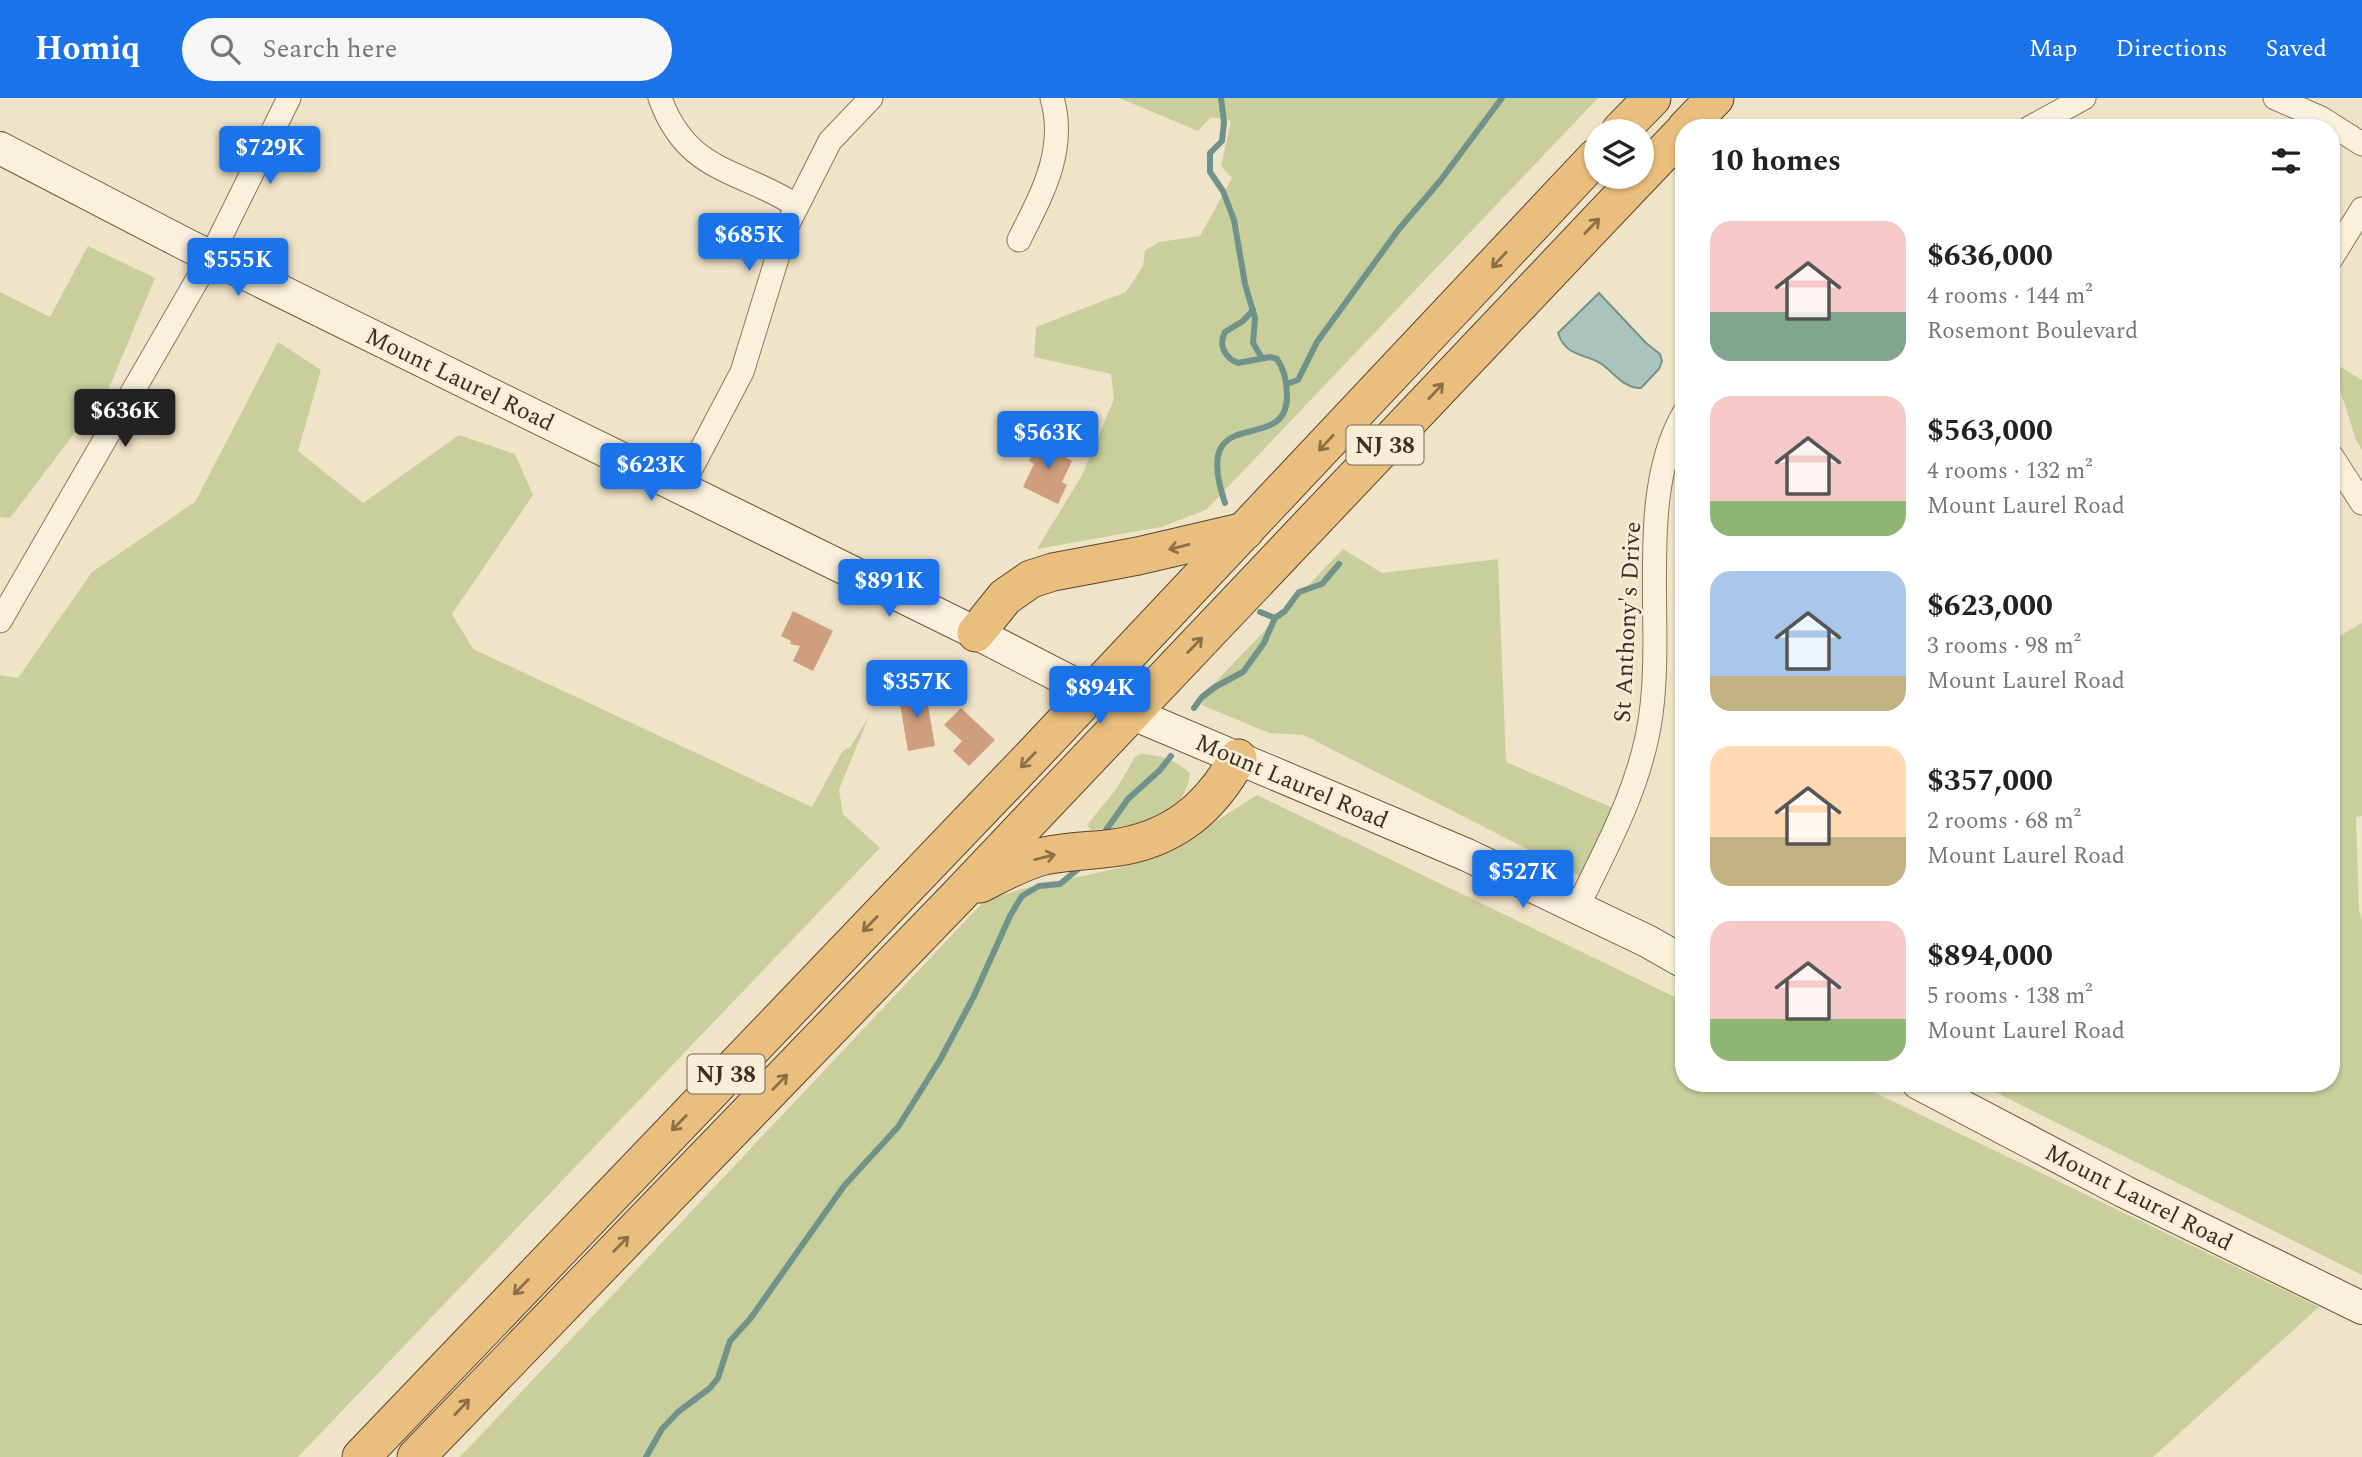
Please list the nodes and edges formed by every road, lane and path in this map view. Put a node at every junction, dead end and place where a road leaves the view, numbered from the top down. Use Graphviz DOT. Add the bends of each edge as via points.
graph roads {
  1 [pos="289,98"];
  2 [pos="660,98"];
  3 [pos="871,98"];
  4 [pos="1052,98"];
  5 [pos="1652,98"];
  6 [pos="1715,98"];
  7 [pos="2084,98"];
  8 [pos="2275,98"];
  9 [pos="1632,119"];
  10 [pos="1695,119"];
  11 [pos="2046,119"];
  12 [pos="2323,119"];
  13 [pos="2340,130"];
  14 [pos="1675,140"];
  15 [pos="2362,144"];
  16 [pos="0,148"];
  17 [pos="1654,162"];
  18 [pos="1584,170"];
  19 [pos="1629,189"];
  20 [pos="797,206"];
  21 [pos="2362,209"];
  22 [pos="1019,240"];
  23 [pos="2340,244"];
  24 [pos="211,256"];
  25 [pos="1675,434"];
  26 [pos="2340,469"];
  27 [pos="681,488"];
  28 [pos="2362,503"];
  29 [pos="1245,531"];
  30 [pos="0,621"];
  31 [pos="976,633"];
  32 [pos="1092,692"];
  33 [pos="1131,713"];
  34 [pos="1238,758"];
  35 [pos="960,894"];
  36 [pos="1577,908"];
  37 [pos="1675,957"];
  38 [pos="1935,1092"];
  39 [pos="2362,1308"];
  40 [pos="361,1457"];
  41 [pos="416,1457"];
  1 -- 24 [label="street"];
  2 -- 20 [label="street" via="676,132 708,163"];
  3 -- 20 [label="street" via="830,141"];
  4 -- 22 [label="street" via="1057,152"];
  5 -- 9 [label="highway"];
  6 -- 10 [label="highway, NJ 38"];
  7 -- 11 [label="street"];
  8 -- 12 [label="street"];
  13 -- 15 [label="street"];
  14 -- 17 [label="highway, NJ 38"];
  16 -- 24 [label="main road, Mount Laurel Road"];
  18 -- 29 [label="highway, NJ 38, one-way"];
  33 -- 19 [label="highway, NJ 38, one-way"];
  20 -- 27 [label="street" via="775,259 743,372"];
  21 -- 23 [label="street"];
  24 -- 27 [label="main road, Mount Laurel Road"];
  24 -- 30 [label="street"];
  25 -- 36 [label="street, St Anthony's Drive" via="1660,489 1654,676 1645,747 1624,810"];
  26 -- 28 [label="street"];
  27 -- 31 [label="main road, Mount Laurel Road"];
  29 -- 31 [label="highway, one-way" via="1031,579 1005,597"];
  29 -- 32 [label="highway, NJ 38"];
  31 -- 32 [label="main road, Mount Laurel Road"];
  32 -- 33 [label="main road, Mount Laurel Road"];
  32 -- 40 [label="highway, NJ 38, one-way"];
  33 -- 34 [label="main road, Mount Laurel Road"];
  33 -- 35 [label="highway, NJ 38"];
  35 -- 34 [label="highway, one-way" via="1040,857 1142,843 1169,833 1206,802"];
  34 -- 36 [label="main road, Mount Laurel Road" via="1467,855"];
  41 -- 35 [label="highway, NJ 38, one-way"];
  36 -- 37 [label="main road, Mount Laurel Road"];
  38 -- 39 [label="main road, Mount Laurel Road"];
}
